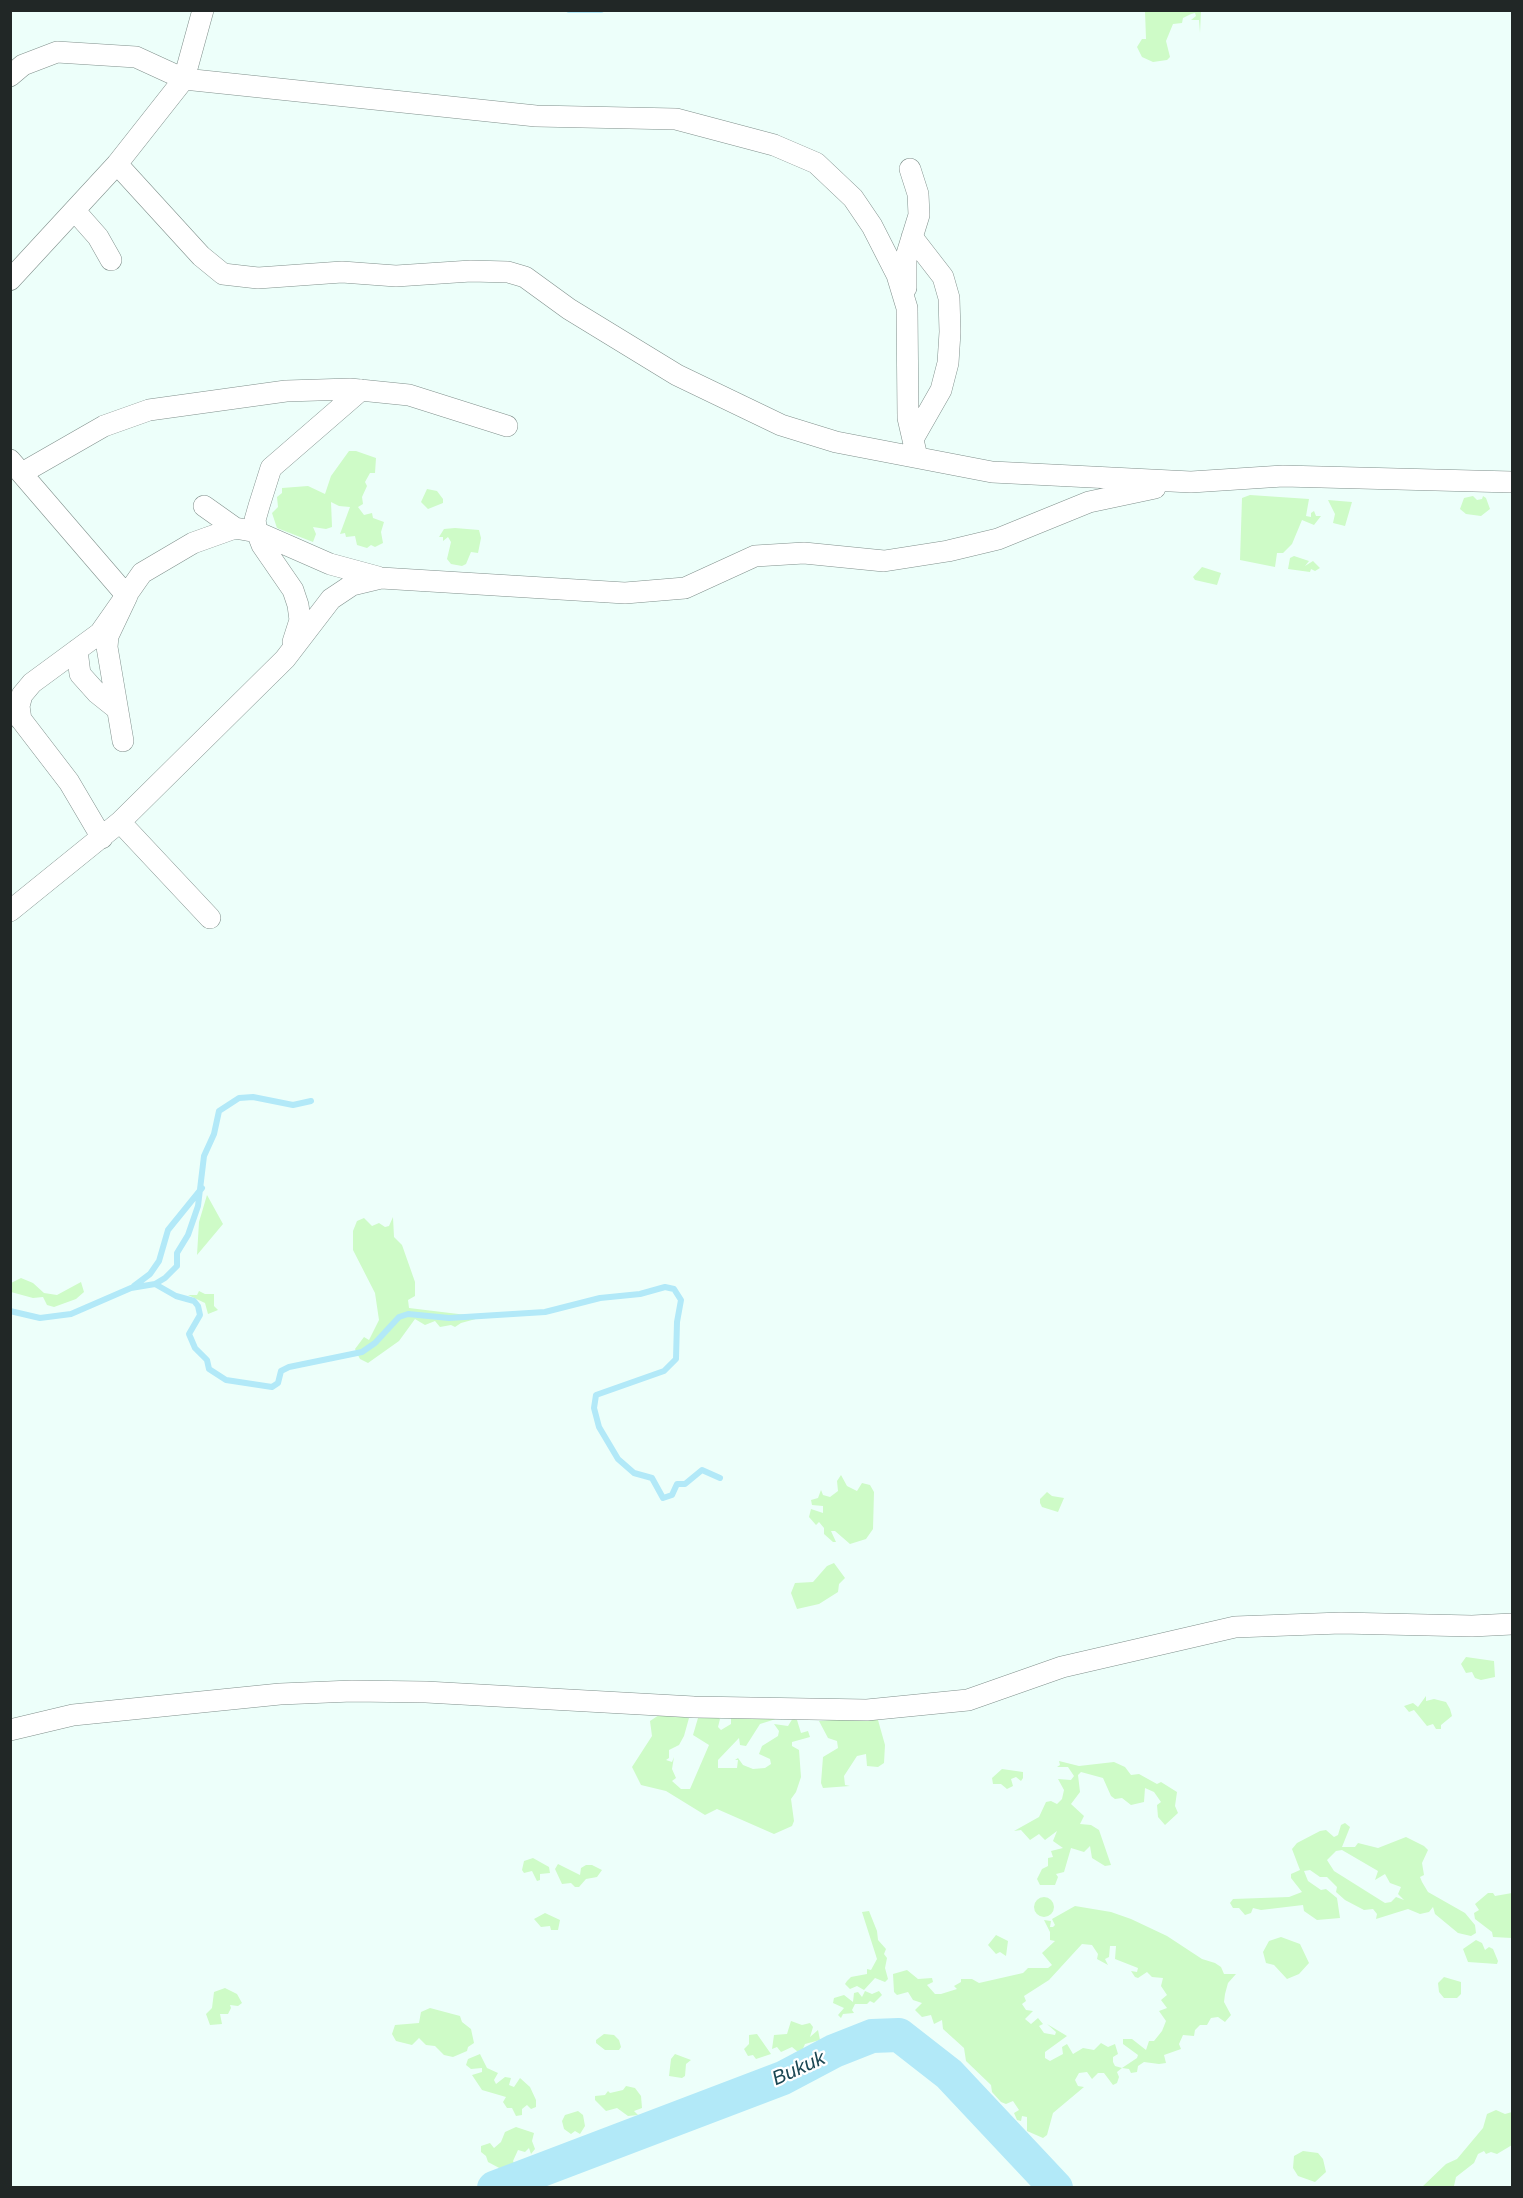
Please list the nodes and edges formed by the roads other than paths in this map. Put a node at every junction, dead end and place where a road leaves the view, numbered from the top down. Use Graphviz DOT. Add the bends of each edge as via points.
graph roads {
  1 [pos="203,10"];
  2 [pos="10,76"];
  3 [pos="184,80"];
  4 [pos="117,164"];
  5 [pos="910,169"];
  6 [pos="75,211"];
  7 [pos="912,237"];
  8 [pos="111,260"];
  9 [pos="10,280"];
  10 [pos="907,308"];
  11 [pos="361,390"];
  12 [pos="507,426"];
  13 [pos="915,448"];
  14 [pos="16,466"];
  15 [pos="1191,482"];
  16 [pos="1512,482"];
  17 [pos="204,506"];
  18 [pos="235,528"];
  19 [pos="257,532"];
  20 [pos="381,578"];
  21 [pos="127,596"];
  22 [pos="77,650"];
  23 [pos="285,659"];
  24 [pos="80,674"];
  25 [pos="41,676"];
  26 [pos="117,709"];
  27 [pos="16,713"];
  28 [pos="123,741"];
  29 [pos="120,822"];
  30 [pos="102,838"];
  31 [pos="10,911"];
  32 [pos="210,918"];
  33 [pos="1512,1624"];
  34 [pos="10,1730"];
  1 -- 3 [label="street"];
  2 -- 3 [label="street" via="23,64 57,52 136,57"];
  3 -- 4 [label="street"];
  3 -- 10 [label="street" via="536,116 676,119 774,145 816,163 853,198 897,275"];
  4 -- 6 [label="street"];
  4 -- 13 [label="street" via="201,256 223,274 258,278 342,272 396,276 508,272 525,277 569,309 677,375 781,425 836,442"];
  5 -- 7 [label="street" via="918,194 919,215"];
  6 -- 8 [label="street" via="98,237"];
  6 -- 9 [label="street"];
  7 -- 10 [label="street" via="906,257"];
  7 -- 13 [label="street" via="943,277 949,298 950,332 948,363 940,390"];
  10 -- 13 [label="street" via="908,418"];
  11 -- 12 [label="street" via="409,395"];
  11 -- 14 [label="street" via="268,392 149,410"];
  11 -- 19 [label="street" via="271,468 257,513"];
  13 -- 15 [label="street" via="992,472"];
  14 -- 21 [label="street"];
  15 -- 16 [label="street" via="1283,476"];
  15 -- 20 [label="street" via="1089,502 998,539 948,551 884,561 804,553 755,556 685,588 625,593"];
  17 -- 18 [label="street"];
  18 -- 19 [label="street"];
  18 -- 21 [label="street" via="193,543 142,573"];
  19 -- 20 [label="street" via="330,564"];
  19 -- 23 [label="street" via="298,605 300,620"];
  20 -- 23 [label="street" via="352,585 331,599"];
  21 -- 22 [label="street" via="100,633"];
  21 -- 26 [label="street" via="108,636 107,647"];
  22 -- 24 [label="street"];
  22 -- 25 [label="street"];
  23 -- 29 [label="street"];
  24 -- 25 [label="street" via="62,669"];
  24 -- 26 [label="street"];
  25 -- 27 [label="street" via="22,695"];
  26 -- 28 [label="street"];
  27 -- 30 [label="street" via="69,782"];
  29 -- 30 [label="street"];
  29 -- 32 [label="street"];
  30 -- 31 [label="street"];
  33 -- 34 [label="street" via="1235,1627 1062,1667 968,1700 878,1709 694,1707 352,1691 280,1694 74,1715"];
}
